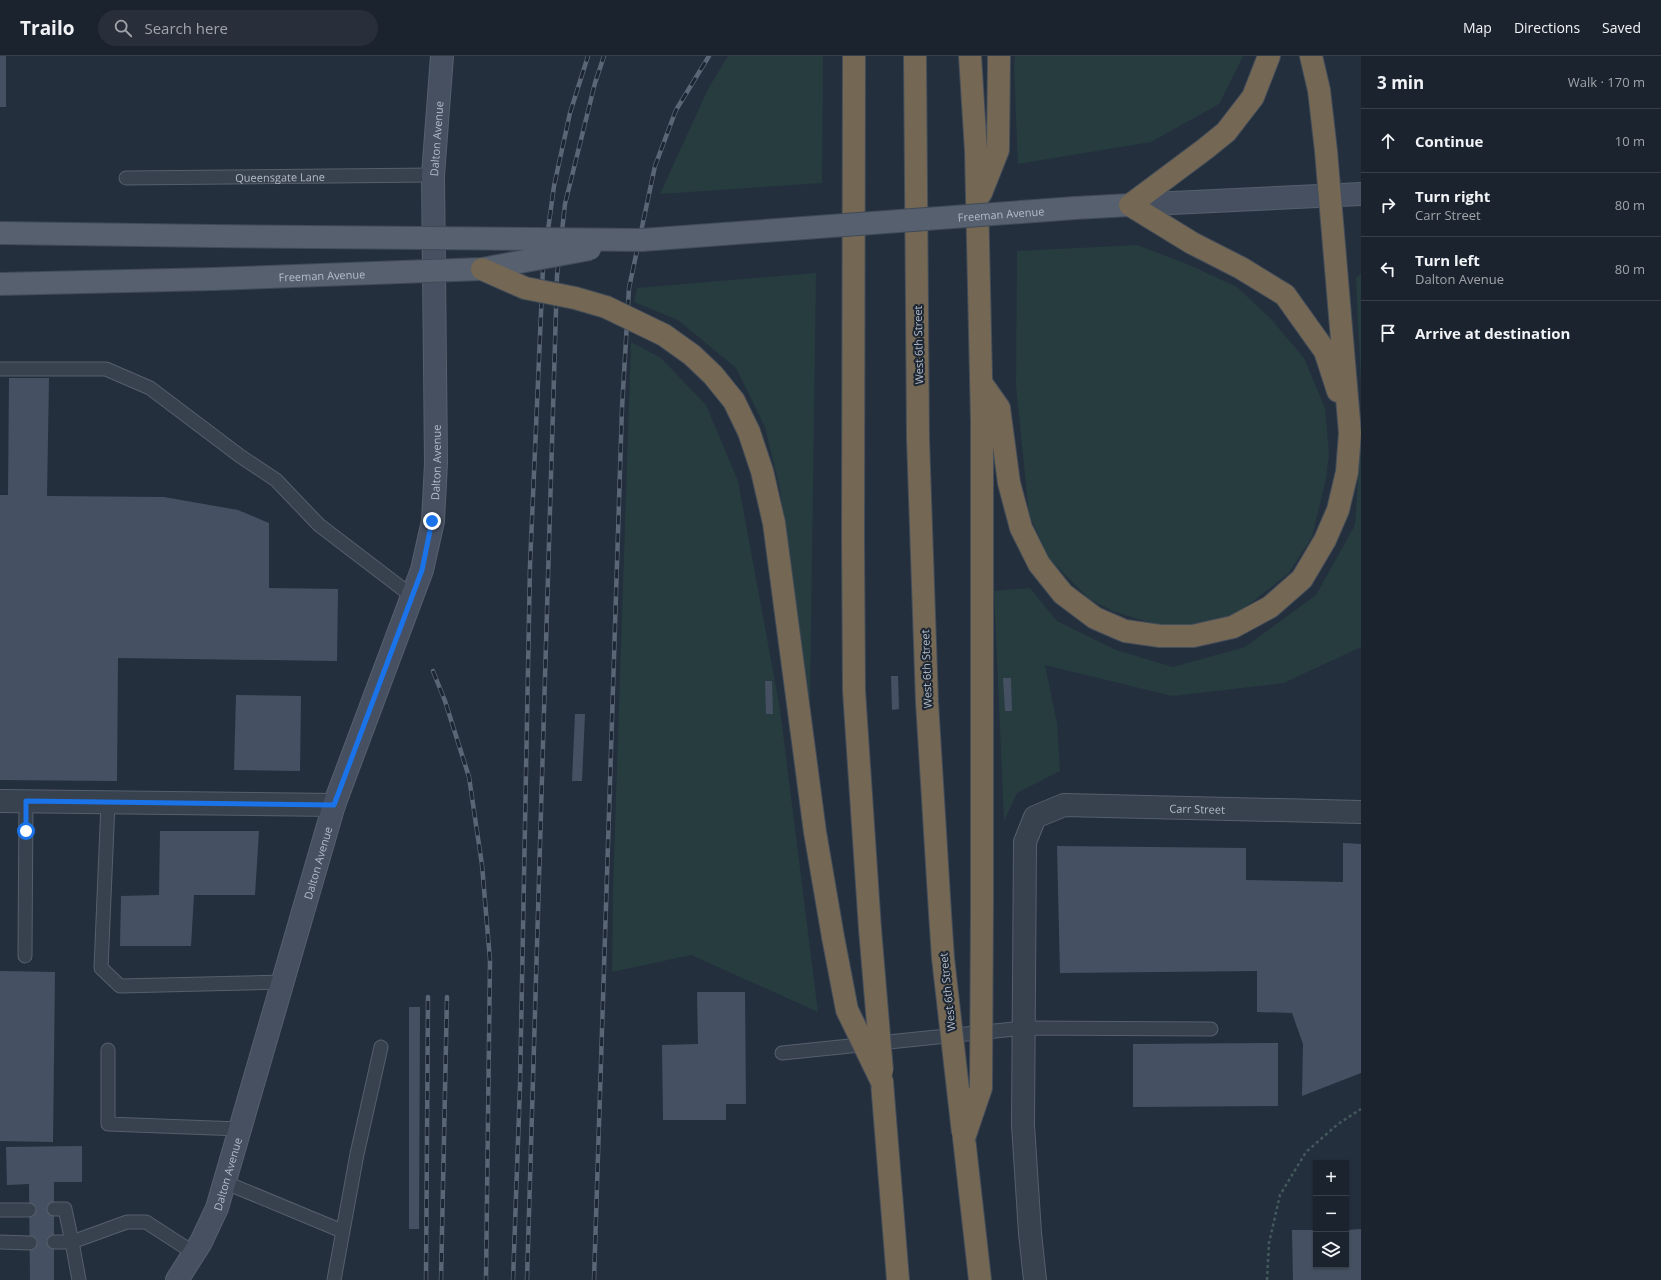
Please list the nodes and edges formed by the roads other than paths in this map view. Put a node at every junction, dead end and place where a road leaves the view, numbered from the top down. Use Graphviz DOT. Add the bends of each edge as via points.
graph roads {
  1 [pos="442,56"];
  2 [pos="854,56"];
  3 [pos="915,56"];
  4 [pos="970,56"];
  5 [pos="999,56"];
  6 [pos="1269,56"];
  7 [pos="1311,56"];
  8 [pos="433,175"];
  9 [pos="126,178"];
  10 [pos="1361,194"];
  11 [pos="1330,195"];
  12 [pos="978,202"];
  13 [pos="1130,204"];
  14 [pos="0,233"];
  15 [pos="642,240"];
  16 [pos="482,268"];
  17 [pos="0,284"];
  18 [pos="0,369"];
  19 [pos="982,384"];
  20 [pos="1350,433"];
  21 [pos="412,596"];
  22 [pos="0,801"];
  23 [pos="26,801"];
  24 [pos="108,803"];
  25 [pos="334,805"];
  26 [pos="1361,812"];
  27 [pos="25,956"];
  28 [pos="283,982"];
  29 [pos="1024,1028"];
  30 [pos="1210,1029"];
  31 [pos="381,1048"];
  32 [pos="108,1050"];
  33 [pos="782,1053"];
  34 [pos="882,1082"];
  35 [pos="240,1129"];
  36 [pos="964,1138"];
  37 [pos="224,1182"];
  38 [pos="54,1209"];
  39 [pos="0,1210"];
  40 [pos="29,1210"];
  41 [pos="342,1231"];
  42 [pos="0,1242"];
  43 [pos="30,1242"];
  44 [pos="54,1242"];
  45 [pos="72,1242"];
  46 [pos="194,1253"];
  47 [pos="79,1280"];
  48 [pos="177,1280"];
  49 [pos="334,1280"];
  50 [pos="898,1280"];
  51 [pos="980,1280"];
  52 [pos="1035,1280"];
  1 -- 8 [label="main road, Dalton Avenue"];
  2 -- 34 [label="highway, bridge" via="854,691"];
  3 -- 36 [label="highway, West 6th Street, bridge" via="919,447 927,702 944,966"];
  4 -- 12 [label="highway"];
  5 -- 12 [label="highway" via="998,150"];
  6 -- 13 [label="highway" via="1253,97 1226,132"];
  7 -- 11 [label="highway" via="1319,90"];
  8 -- 9 [label="lane, Queensgate Lane"];
  8 -- 21 [label="main road, Dalton Avenue" via="436,463 432,521 422,570"];
  10 -- 11 [label="main road, Freeman Avenue"];
  11 -- 13 [label="main road, Freeman Avenue"];
  11 -- 20 [label="highway"];
  12 -- 19 [label="highway"];
  13 -- 15 [label="main road, Freeman Avenue, bridge"];
  13 -- 20 [label="highway" via="1192,243 1241,268 1285,295 1325,351"];
  14 -- 15 [label="main road, Freeman Avenue, bridge"];
  15 -- 16 [label="main road, Freeman Avenue, bridge"];
  16 -- 17 [label="main road, Freeman Avenue, bridge" via="213,279"];
  16 -- 34 [label="highway, bridge" via="525,288 606,307 664,335 692,355 713,375 734,401 750,432 774,523 815,832 847,1010"];
  18 -- 21 [label="lane" via="106,369 150,388 276,480 319,525"];
  19 -- 20 [label="highway" via="1000,408 1009,483 1021,528 1039,564 1063,594 1095,618 1125,631 1160,636 1193,636 1233,627 1270,607 1302,578 1325,540 1338,510 1347,472"];
  19 -- 36 [label="highway, bridge" via="984,507 981,1088"];
  21 -- 25 [label="main road, Dalton Avenue"];
  22 -- 23 [label="street"];
  23 -- 24 [label="street"];
  23 -- 27 [label="lane"];
  24 -- 25 [label="street"];
  24 -- 28 [label="lane" via="101,968 120,986"];
  25 -- 28 [label="main road, Dalton Avenue"];
  26 -- 29 [label="street, Carr Street" via="1064,805 1035,817 1025,842"];
  28 -- 35 [label="main road, Dalton Avenue"];
  29 -- 30 [label="lane"];
  29 -- 33 [label="lane"];
  29 -- 52 [label="street" via="1023,1125"];
  31 -- 41 [label="lane"];
  32 -- 35 [label="lane" via="108,1124"];
  34 -- 50 [label="highway"];
  35 -- 37 [label="main road, Dalton Avenue"];
  36 -- 51 [label="highway, West 6th Street"];
  37 -- 41 [label="lane"];
  37 -- 46 [label="main road, Dalton Avenue" via="217,1208"];
  38 -- 45 [label="lane" via="65,1209"];
  39 -- 40 [label="lane"];
  41 -- 49 [label="lane"];
  42 -- 43 [label="lane"];
  44 -- 45 [label="lane"];
  45 -- 46 [label="lane" via="127,1222 146,1222"];
  45 -- 47 [label="lane"];
  46 -- 48 [label="main road, Dalton Avenue"];
}
